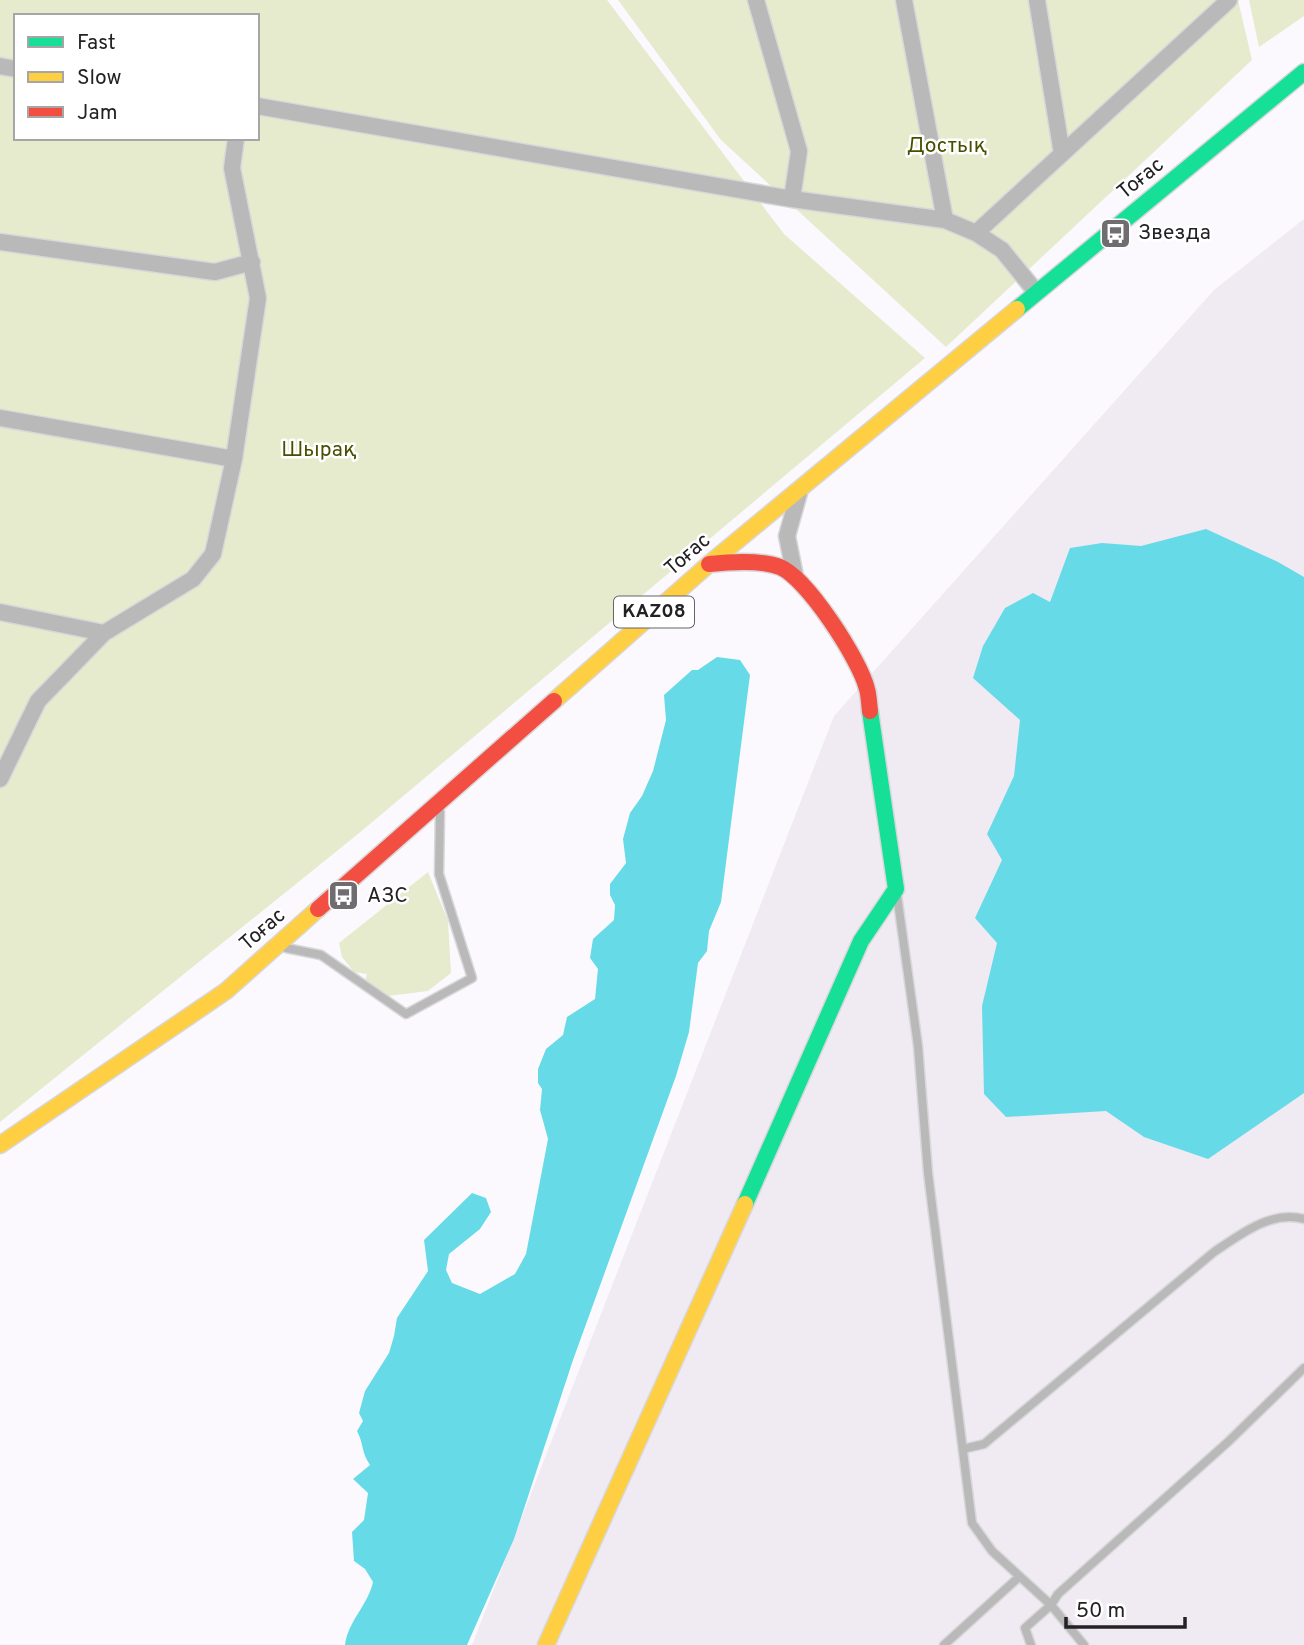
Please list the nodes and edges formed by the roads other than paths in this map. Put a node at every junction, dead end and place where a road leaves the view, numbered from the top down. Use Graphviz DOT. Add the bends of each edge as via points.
graph roads {
  1 [pos="756,0"];
  2 [pos="904,0"];
  3 [pos="1037,0"];
  4 [pos="1228,0"];
  5 [pos="1304,72"];
  6 [pos="259,106"];
  7 [pos="236,140"];
  8 [pos="1062,154"];
  9 [pos="792,199"];
  10 [pos="945,220"];
  11 [pos="976,233"];
  12 [pos="0,242"];
  13 [pos="252,262"];
  14 [pos="1036,292"];
  15 [pos="0,418"];
  16 [pos="234,459"];
  17 [pos="801,487"];
  18 [pos="709,564"];
  19 [pos="795,576"];
  20 [pos="0,612"];
  21 [pos="104,633"];
  22 [pos="0,779"];
  23 [pos="441,801"];
  24 [pos="896,889"];
  25 [pos="276,947"];
  26 [pos="0,1145"];
  27 [pos="1304,1219"];
  28 [pos="1304,1368"];
  29 [pos="963,1449"];
  30 [pos="1019,1577"];
  31 [pos="1051,1605"];
  32 [pos="546,1645"];
  33 [pos="944,1645"];
  34 [pos="1031,1645"];
  35 [pos="1084,1645"];
  1 -- 9 [label="street" via="799,151"];
  2 -- 10 [label="street"];
  3 -- 8 [label="street"];
  4 -- 8 [label="street"];
  5 -- 14 [label="main road, Тоғас / KAZ08"];
  6 -- 9 [label="street"];
  7 -- 13 [label="street" via="232,168"];
  8 -- 11 [label="street"];
  9 -- 10 [label="street"];
  10 -- 11 [label="street"];
  11 -- 14 [label="street" via="1002,250"];
  12 -- 13 [label="street" via="215,272"];
  13 -- 16 [label="street" via="258,298"];
  14 -- 17 [label="main road, Тоғас / KAZ08"];
  15 -- 16 [label="street"];
  16 -- 21 [label="street" via="213,554 193,579"];
  17 -- 18 [label="main road, Тоғас / KAZ08"];
  17 -- 19 [label="street" via="787,536"];
  18 -- 19 [label="main road" via="778,566"];
  18 -- 23 [label="main road, Тоғас / KAZ08"];
  19 -- 24 [label="main road" via="847,644 867,688"];
  20 -- 21 [label="street"];
  21 -- 22 [label="street" via="38,701"];
  23 -- 25 [label="main road, Тоғас / KAZ08"];
  23 -- 25 [label="lane" via="439,874 472,978 406,1014 321,955"];
  24 -- 29 [label="lane"];
  24 -- 32 [label="main road" via="861,941"];
  25 -- 26 [label="main road, Тоғас / KAZ08" via="226,991"];
  27 -- 29 [label="lane" via="1283,1216 1251,1227 1214,1252 984,1444"];
  28 -- 31 [label="lane"];
  29 -- 30 [label="lane" via="972,1523"];
  30 -- 31 [label="lane"];
  30 -- 33 [label="lane"];
  31 -- 34 [label="lane" via="1025,1628"];
  31 -- 35 [label="lane"];
}
